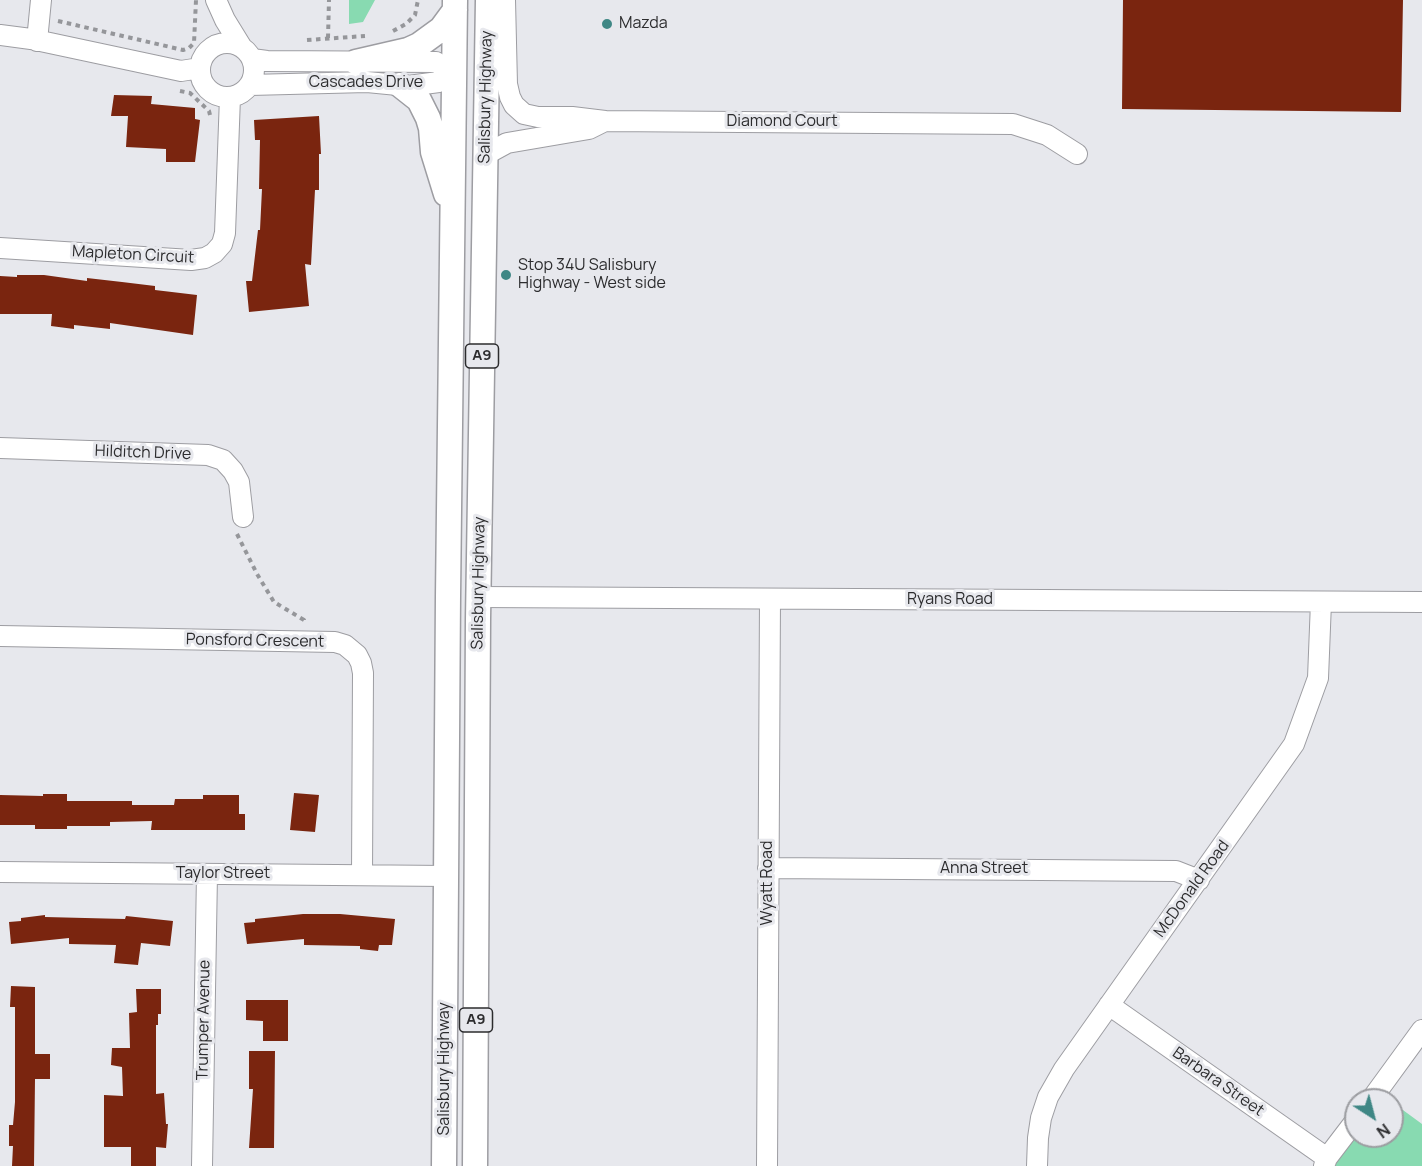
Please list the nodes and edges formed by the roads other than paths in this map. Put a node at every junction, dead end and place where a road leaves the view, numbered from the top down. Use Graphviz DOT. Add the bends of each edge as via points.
graph roads {
  1 [pos="41,0"];
  2 [pos="215,0"];
  3 [pos="488,0"];
  4 [pos="506,0"];
  5 [pos="461,3"];
  6 [pos="0,35"];
  7 [pos="37,41"];
  8 [pos="212,47"];
  9 [pos="247,53"];
  10 [pos="356,62"];
  11 [pos="200,68"];
  12 [pos="454,72"];
  13 [pos="250,85"];
  14 [pos="400,85"];
  15 [pos="230,97"];
  16 [pos="486,115"];
  17 [pos="605,121"];
  18 [pos="1077,154"];
  19 [pos="485,155"];
  20 [pos="453,214"];
  21 [pos="0,248"];
  22 [pos="0,448"];
  23 [pos="238,522"];
  24 [pos="447,596"];
  25 [pos="478,597"];
  26 [pos="770,599"];
  27 [pos="1321,602"];
  28 [pos="1422,602"];
  29 [pos="0,636"];
  30 [pos="768,868"];
  31 [pos="0,872"];
  32 [pos="207,874"];
  33 [pos="362,875"];
  34 [pos="477,875"];
  35 [pos="446,876"];
  36 [pos="1198,880"];
  37 [pos="1109,1005"];
  38 [pos="1422,1030"];
  39 [pos="1380,1088"];
  40 [pos="1344,1137"];
  41 [pos="1326,1162"];
  42 [pos="202,1166"];
  43 [pos="444,1166"];
  44 [pos="475,1166"];
  45 [pos="767,1166"];
  46 [pos="1037,1166"];
  1 -- 7 [label="street"];
  2 -- 8 [label="street"];
  2 -- 9 [label="street"];
  3 -- 16 [label="main road, Salisbury Highway / A9"];
  4 -- 17 [label="street" via="507,84 514,105 524,114 538,117"];
  5 -- 10 [label="main road" via="441,29 419,45"];
  5 -- 12 [label="main road" via="470,53"];
  6 -- 7 [label="street"];
  7 -- 11 [label="street" via="181,71"];
  8 -- 9 [label="street" via="227,42"];
  8 -- 11 [label="street" via="201,60"];
  9 -- 10 [label="street, Cascades Drive" via="267,61"];
  9 -- 13 [label="street" via="254,77"];
  10 -- 12 [label="street, Cascades Drive" via="436,62"];
  11 -- 15 [label="street" via="208,90"];
  12 -- 14 [label="street, Cascades Drive" via="439,82"];
  12 -- 16 [label="main road" via="474,93"];
  12 -- 20 [label="main road, Salisbury Highway / A9"];
  13 -- 14 [label="street, Cascades Drive"];
  13 -- 15 [label="street"];
  14 -- 20 [label="main road" via="419,100 428,118 433,152"];
  15 -- 21 [label="street, Mapleton Circuit" via="225,233 214,253 191,260"];
  16 -- 19 [label="main road, Salisbury Highway / A9"];
  17 -- 18 [label="street, Diamond Court" via="1013,124 1047,135"];
  17 -- 19 [label="street, Diamond Court" via="589,129 507,143"];
  19 -- 25 [label="main road, Salisbury Highway / A9"];
  20 -- 24 [label="main road, Salisbury Highway / A9"];
  22 -- 23 [label="street, Hilditch Drive" via="208,455 223,460 233,471 240,488"];
  24 -- 25 [label="main road"];
  24 -- 35 [label="main road, Salisbury Highway / A9"];
  25 -- 26 [label="street, Ryans Road"];
  25 -- 34 [label="main road, Salisbury Highway / A9"];
  26 -- 27 [label="street, Ryans Road"];
  26 -- 30 [label="street, Wyatt Road"];
  27 -- 28 [label="street, Ryans Road"];
  27 -- 36 [label="street, McDonald Road" via="1318,678 1294,744"];
  29 -- 33 [label="street, Ponsford Crescent" via="345,645 361,663"];
  30 -- 36 [label="street, Anna Street" via="1176,871"];
  30 -- 45 [label="street, Wyatt Road"];
  31 -- 32 [label="street, Taylor Street"];
  32 -- 33 [label="street, Taylor Street"];
  32 -- 42 [label="street, Trumper Avenue"];
  33 -- 35 [label="street, Taylor Street"];
  34 -- 35 [label="main road"];
  34 -- 44 [label="main road, Salisbury Highway / A9"];
  35 -- 43 [label="main road, Salisbury Highway / A9"];
  36 -- 37 [label="street, McDonald Road"];
  37 -- 41 [label="street, Barbara Street"];
  37 -- 46 [label="street, McDonald Road" via="1048,1097 1038,1138"];
  38 -- 39 [label="street"];
  40 -- 41 [label="street"];
}
